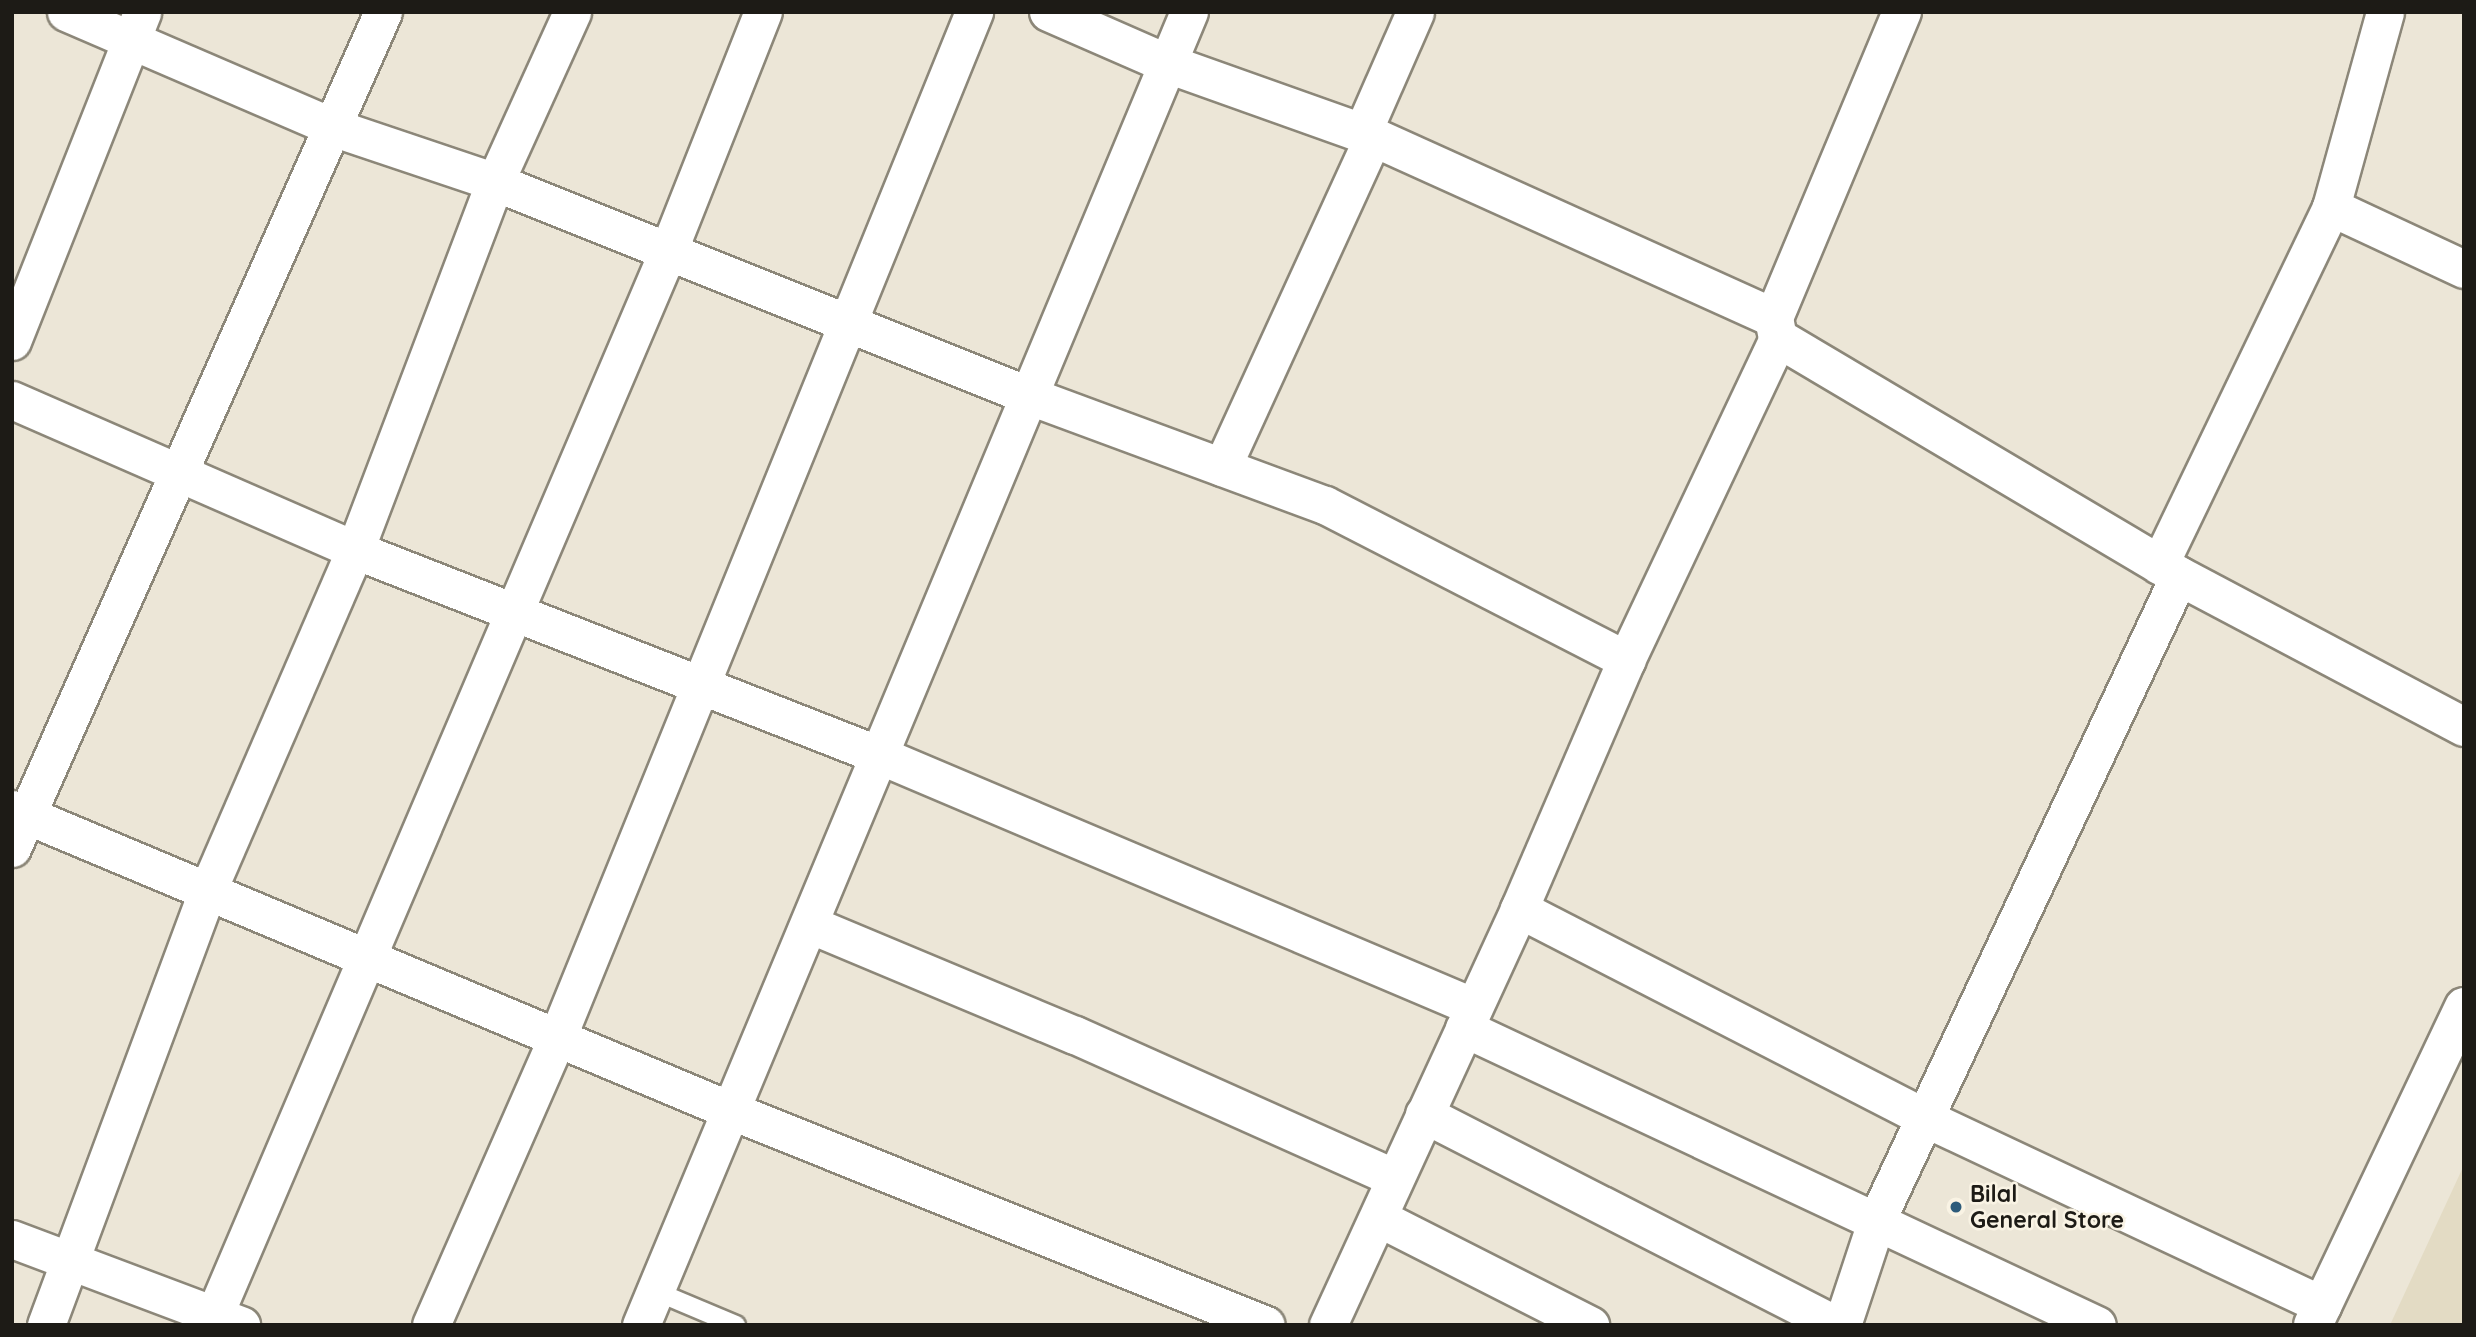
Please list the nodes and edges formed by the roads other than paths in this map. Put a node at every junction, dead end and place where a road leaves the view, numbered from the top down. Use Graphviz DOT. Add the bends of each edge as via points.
graph roads {
  1 [pos="66,12"];
  2 [pos="383,12"];
  3 [pos="572,12"];
  4 [pos="763,12"];
  5 [pos="974,12"];
  6 [pos="1049,12"];
  7 [pos="1189,12"];
  8 [pos="1415,12"];
  9 [pos="1902,12"];
  10 [pos="2385,12"];
  11 [pos="136,26"];
  12 [pos="1168,64"];
  13 [pos="335,128"];
  14 [pos="1367,135"];
  15 [pos="495,182"];
  16 [pos="2331,207"];
  17 [pos="669,248"];
  18 [pos="2464,269"];
  19 [pos="848,323"];
  20 [pos="1776,328"];
  21 [pos="12,341"];
  22 [pos="1030,396"];
  23 [pos="12,400"];
  24 [pos="1222,467"];
  25 [pos="175,473"];
  26 [pos="355,550"];
  27 [pos="2169,570"];
  28 [pos="513,613"];
  29 [pos="1626,660"];
  30 [pos="700,688"];
  31 [pos="2464,727"];
  32 [pos="879,755"];
  33 [pos="17,824"];
  34 [pos="207,891"];
  35 [pos="1519,909"];
  36 [pos="810,924"];
  37 [pos="369,957"];
  38 [pos="2464,1007"];
  39 [pos="1469,1018"];
  40 [pos="556,1038"];
  41 [pos="732,1111"];
  42 [pos="1424,1114"];
  43 [pos="1927,1119"];
  44 [pos="1395,1178"];
  45 [pos="1379,1218"];
  46 [pos="1877,1219"];
  47 [pos="12,1239"];
  48 [pos="72,1264"];
  49 [pos="655,1291"];
  50 [pos="2318,1315"];
  51 [pos="222,1321"];
  52 [pos="1335,1322"];
  53 [pos="46,1325"];
  54 [pos="430,1325"];
  55 [pos="641,1325"];
  56 [pos="736,1325"];
  57 [pos="1266,1325"];
  58 [pos="1590,1325"];
  59 [pos="1840,1325"];
  60 [pos="2097,1325"];
  1 -- 11 [label="street"];
  2 -- 13 [label="street"];
  3 -- 15 [label="street"];
  4 -- 17 [label="street"];
  5 -- 19 [label="street"];
  6 -- 12 [label="street"];
  7 -- 12 [label="street"];
  8 -- 14 [label="street"];
  9 -- 20 [label="street"];
  10 -- 16 [label="street"];
  11 -- 13 [label="street"];
  11 -- 21 [label="street"];
  12 -- 14 [label="street"];
  12 -- 22 [label="street"];
  13 -- 15 [label="street"];
  13 -- 25 [label="street"];
  14 -- 20 [label="street"];
  14 -- 24 [label="street"];
  15 -- 17 [label="street"];
  15 -- 26 [label="street"];
  16 -- 18 [label="street"];
  16 -- 27 [label="street"];
  17 -- 19 [label="street"];
  17 -- 28 [label="street"];
  19 -- 22 [label="street"];
  19 -- 30 [label="street"];
  20 -- 27 [label="street"];
  20 -- 29 [label="street"];
  22 -- 24 [label="street"];
  22 -- 32 [label="street"];
  23 -- 25 [label="street"];
  24 -- 29 [label="street" via="1325,505"];
  25 -- 26 [label="street"];
  25 -- 33 [label="street"];
  26 -- 28 [label="street"];
  26 -- 34 [label="street"];
  27 -- 31 [label="street"];
  27 -- 43 [label="street"];
  28 -- 30 [label="street"];
  28 -- 37 [label="street"];
  29 -- 35 [label="street"];
  30 -- 32 [label="street"];
  30 -- 40 [label="street"];
  32 -- 36 [label="street"];
  32 -- 39 [label="street"];
  33 -- 34 [label="street"];
  34 -- 37 [label="street"];
  34 -- 48 [label="street"];
  35 -- 39 [label="street"];
  35 -- 43 [label="street"];
  36 -- 41 [label="street"];
  36 -- 44 [label="street"];
  37 -- 40 [label="street"];
  37 -- 51 [label="street"];
  38 -- 50 [label="street"];
  39 -- 42 [label="street"];
  39 -- 46 [label="street"];
  40 -- 41 [label="street"];
  40 -- 54 [label="street"];
  41 -- 49 [label="street"];
  41 -- 57 [label="street"];
  42 -- 44 [label="street"];
  42 -- 59 [label="street"];
  43 -- 46 [label="street"];
  43 -- 50 [label="street"];
  44 -- 45 [label="street"];
  45 -- 52 [label="street"];
  45 -- 58 [label="street"];
  46 -- 59 [label="street"];
  46 -- 60 [label="street"];
  47 -- 48 [label="street"];
  48 -- 51 [label="street"];
  48 -- 53 [label="street"];
  49 -- 55 [label="street"];
  49 -- 56 [label="lane"];
}
